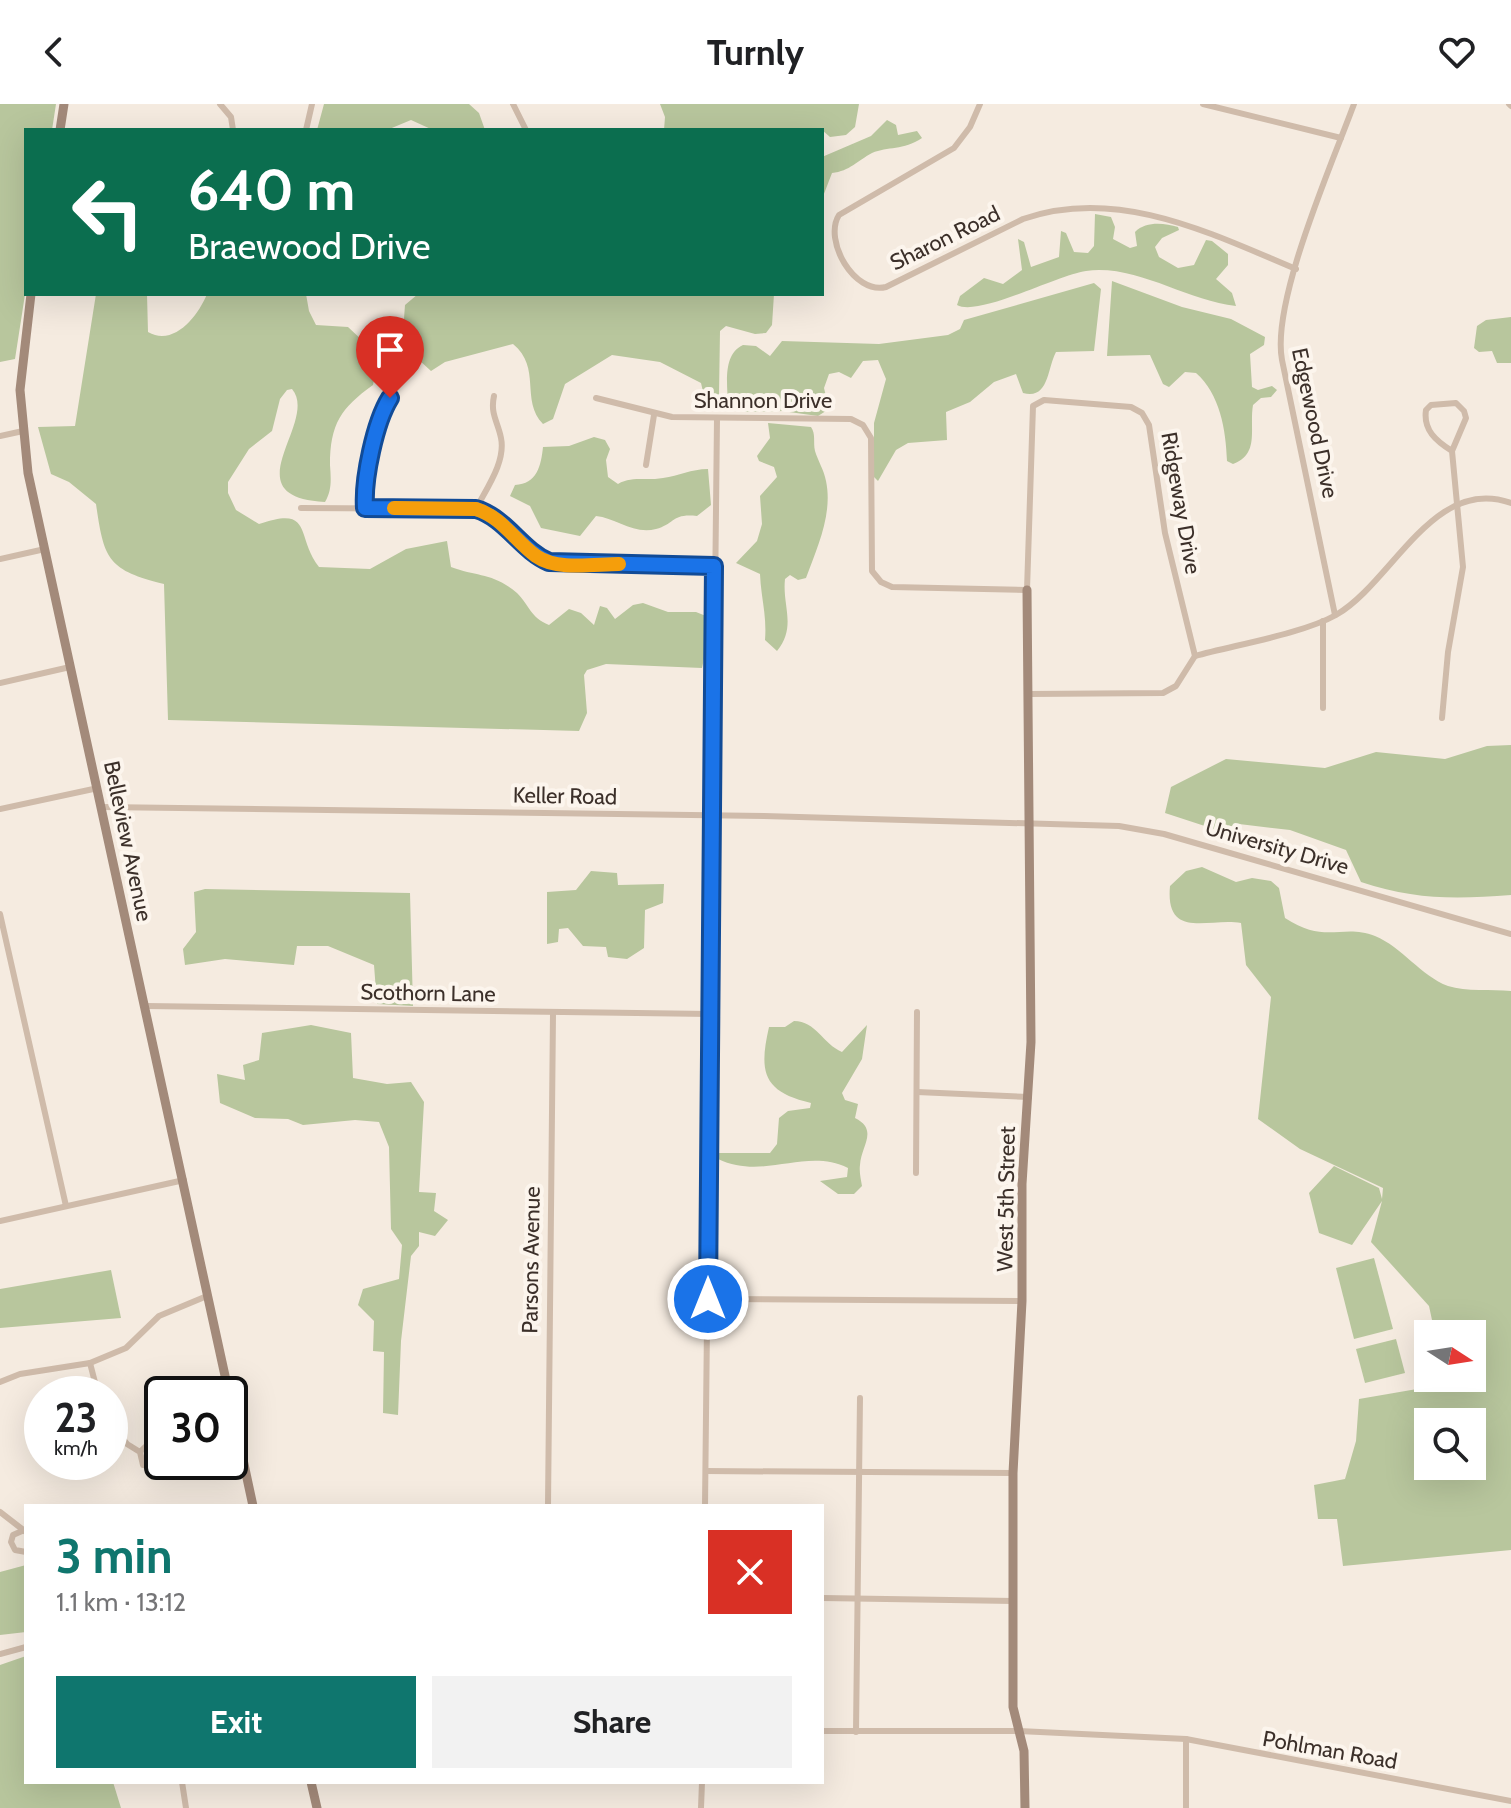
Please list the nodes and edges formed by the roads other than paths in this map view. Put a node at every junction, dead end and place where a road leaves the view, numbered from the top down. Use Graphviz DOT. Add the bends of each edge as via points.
graph roads {
  1 [pos="64,104"];
  2 [pos="220,104"];
  3 [pos="312,104"];
  4 [pos="513,104"];
  5 [pos="980,104"];
  6 [pos="1203,104"];
  7 [pos="1354,104"];
  8 [pos="60,128"];
  9 [pos="233,128"];
  10 [pos="306,128"];
  11 [pos="525,128"];
  12 [pos="1341,138"];
  13 [pos="1296,269"];
  14 [pos="31,296"];
  15 [pos="494,396"];
  16 [pos="390,398"];
  17 [pos="596,398"];
  18 [pos="654,415"];
  19 [pos="717,419"];
  20 [pos="23,431"];
  21 [pos="0,436"];
  22 [pos="1452,451"];
  23 [pos="646,465"];
  24 [pos="1458,503"];
  25 [pos="1511,503"];
  26 [pos="301,508"];
  27 [pos="365,508"];
  28 [pos="476,509"];
  29 [pos="45,549"];
  30 [pos="0,559"];
  31 [pos="714,566"];
  32 [pos="1027,590"];
  33 [pos="1335,615"];
  34 [pos="1323,621"];
  35 [pos="1195,656"];
  36 [pos="70,667"];
  37 [pos="0,683"];
  38 [pos="1030,694"];
  39 [pos="1323,708"];
  40 [pos="1442,718"];
  41 [pos="98,788"];
  42 [pos="102,807"];
  43 [pos="0,809"];
  44 [pos="712,816"];
  45 [pos="1027,824"];
  46 [pos="0,914"];
  47 [pos="1511,934"];
  48 [pos="146,1006"];
  49 [pos="917,1012"];
  50 [pos="553,1014"];
  51 [pos="710,1014"];
  52 [pos="917,1092"];
  53 [pos="1029,1097"];
  54 [pos="916,1173"];
  55 [pos="184,1180"];
  56 [pos="66,1206"];
  57 [pos="0,1221"];
  58 [pos="207,1296"];
  59 [pos="708,1299"];
  60 [pos="1022,1301"];
  61 [pos="90,1363"];
  62 [pos="93,1376"];
  63 [pos="224,1376"];
  64 [pos="0,1382"];
  65 [pos="860,1398"];
  66 [pos="128,1445"];
  67 [pos="140,1452"];
  68 [pos="706,1471"];
  69 [pos="860,1471"];
  70 [pos="1013,1473"];
  71 [pos="247,1480"];
  72 [pos="253,1504"];
  73 [pos="548,1504"];
  74 [pos="705,1504"];
  75 [pos="0,1512"];
  76 [pos="24,1532"];
  77 [pos="24,1552"];
  78 [pos="824,1598"];
  79 [pos="859,1599"];
  80 [pos="1014,1601"];
  81 [pos="24,1648"];
  82 [pos="0,1654"];
  83 [pos="824,1731"];
  84 [pos="1019,1731"];
  85 [pos="856,1732"];
  86 [pos="1186,1739"];
  87 [pos="182,1784"];
  88 [pos="311,1784"];
  89 [pos="702,1784"];
  90 [pos="1511,1801"];
  91 [pos="186,1808"];
  92 [pos="317,1808"];
  93 [pos="701,1808"];
  94 [pos="1025,1808"];
  95 [pos="1186,1808"];
  1 -- 8 [label="street"];
  2 -- 9 [label="street"];
  3 -- 10 [label="street"];
  4 -- 11 [label="street"];
  5 -- 13 [label="street, Sharon Road" via="954,148 839,215 834,227 837,244 860,283 886,287 1023,219 1088,206 1169,219"];
  6 -- 12 [label="street"];
  7 -- 12 [label="street, Edgewood Drive"];
  12 -- 13 [label="street, Edgewood Drive"];
  13 -- 33 [label="street, Edgewood Drive" via="1279,346"];
  14 -- 20 [label="street, Belleview Avenue" via="21,360"];
  15 -- 28 [label="street" via="492,416 501,453"];
  16 -- 27 [label="street" via="368,464"];
  17 -- 18 [label="street, Shannon Drive"];
  18 -- 19 [label="street, Shannon Drive"];
  18 -- 23 [label="street"];
  19 -- 31 [label="street"];
  19 -- 32 [label="street, Shannon Drive" via="851,419 863,425 871,438 871,562 881,582 907,588"];
  20 -- 21 [label="street"];
  20 -- 29 [label="street, Belleview Avenue"];
  22 -- 22 [label="street" via="1464,428 1464,411 1456,403 1431,405 1425,424"];
  22 -- 24 [label="street"];
  24 -- 25 [label="street" via="1487,498"];
  24 -- 33 [label="street" via="1423,529 1383,575"];
  24 -- 40 [label="street" via="1463,567"];
  26 -- 27 [label="street"];
  27 -- 28 [label="street"];
  28 -- 31 [label="street" via="549,562"];
  29 -- 30 [label="street"];
  29 -- 36 [label="street, Belleview Avenue"];
  31 -- 44 [label="street"];
  32 -- 35 [label="street, Ridgeway Drive" via="1033,406 1044,400 1131,407 1149,425 1165,533"];
  32 -- 38 [label="street, West 5th Street"];
  33 -- 34 [label="street"];
  34 -- 35 [label="street"];
  34 -- 39 [label="street"];
  35 -- 38 [label="street" via="1176,686 1163,693"];
  36 -- 37 [label="street"];
  36 -- 41 [label="street, Belleview Avenue"];
  38 -- 45 [label="street, West 5th Street"];
  41 -- 42 [label="street, Belleview Avenue"];
  41 -- 43 [label="street"];
  42 -- 44 [label="street, Keller Road"];
  42 -- 48 [label="street, Belleview Avenue"];
  44 -- 45 [label="street, Keller Road"];
  44 -- 51 [label="street"];
  45 -- 47 [label="street, University Drive" via="1119,826 1164,834"];
  45 -- 53 [label="street, West 5th Street"];
  46 -- 56 [label="street"];
  48 -- 50 [label="street, Scothorn Lane"];
  48 -- 55 [label="street, Belleview Avenue"];
  49 -- 52 [label="street"];
  50 -- 51 [label="street, Scothorn Lane"];
  50 -- 73 [label="street, Parsons Avenue"];
  51 -- 59 [label="street"];
  52 -- 53 [label="street"];
  52 -- 54 [label="street"];
  53 -- 60 [label="street, West 5th Street" via="1022,1184"];
  55 -- 56 [label="street"];
  55 -- 58 [label="street, Belleview Avenue"];
  56 -- 57 [label="street"];
  58 -- 61 [label="street" via="159,1316 126,1348"];
  58 -- 63 [label="street, Belleview Avenue"];
  59 -- 60 [label="street"];
  59 -- 68 [label="street"];
  60 -- 70 [label="street, West 5th Street"];
  61 -- 62 [label="street"];
  61 -- 64 [label="street"];
  65 -- 69 [label="street"];
  66 -- 67 [label="street"];
  68 -- 69 [label="street"];
  68 -- 74 [label="street"];
  69 -- 70 [label="street"];
  69 -- 79 [label="street"];
  70 -- 80 [label="street, West 5th Street"];
  71 -- 72 [label="street, Belleview Avenue"];
  75 -- 76 [label="street"];
  76 -- 77 [label="street" via="13,1535 11,1542 15,1550"];
  78 -- 79 [label="street"];
  79 -- 80 [label="street"];
  79 -- 85 [label="street"];
  80 -- 84 [label="street, West 5th Street" via="1013,1707"];
  81 -- 82 [label="street"];
  83 -- 85 [label="street, Pohlman Road"];
  84 -- 85 [label="street, Pohlman Road"];
  84 -- 86 [label="street, Pohlman Road"];
  84 -- 94 [label="street, West 5th Street"];
  86 -- 90 [label="street, Pohlman Road"];
  86 -- 95 [label="street"];
  87 -- 91 [label="street"];
  88 -- 92 [label="street"];
  89 -- 93 [label="street"];
}
